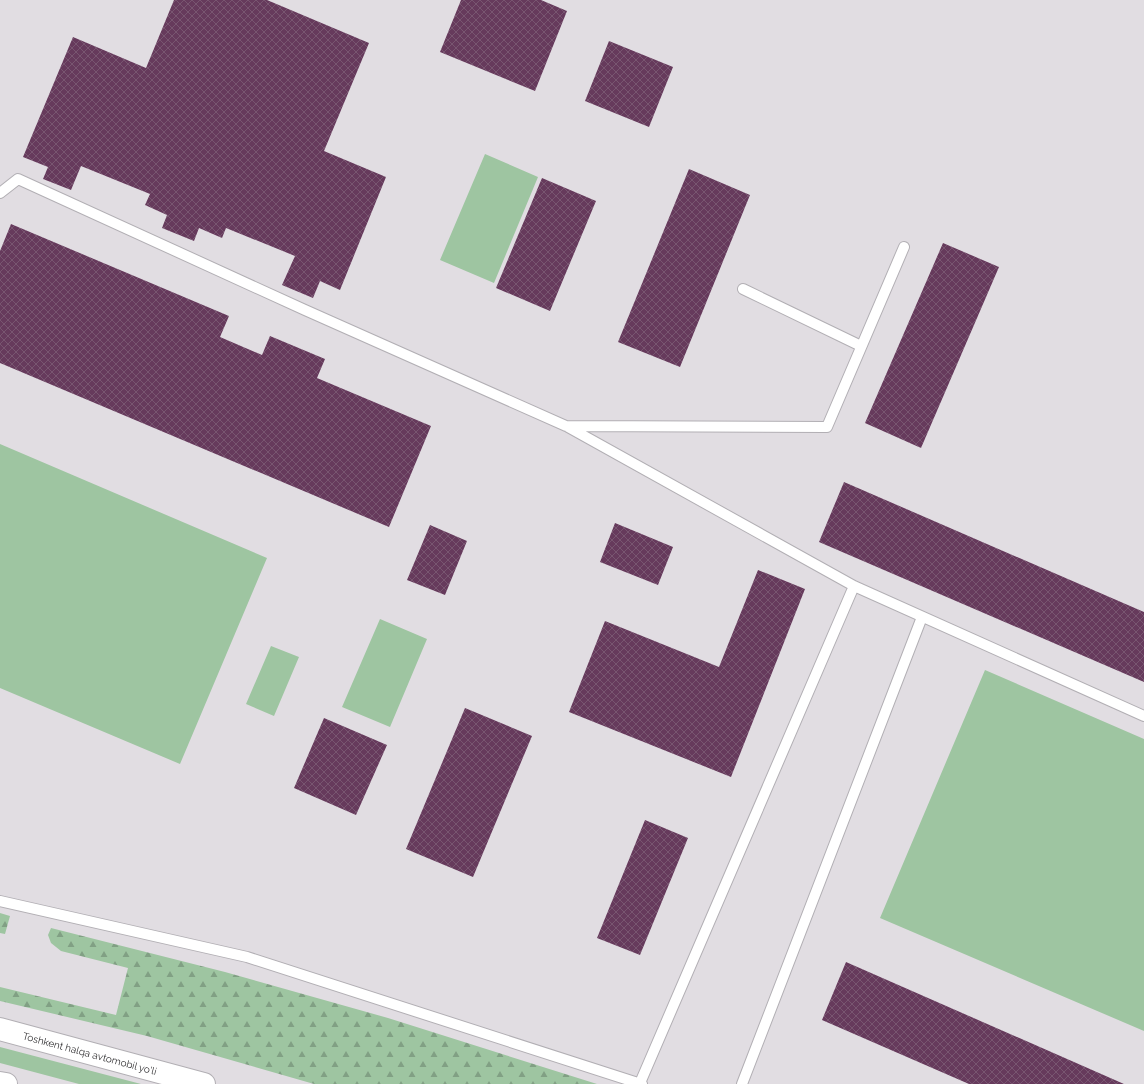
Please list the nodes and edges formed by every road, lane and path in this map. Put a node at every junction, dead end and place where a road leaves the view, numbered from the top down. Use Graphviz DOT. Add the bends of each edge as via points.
graph roads {
  1 [pos="0,193"];
  2 [pos="904,247"];
  3 [pos="743,289"];
  4 [pos="861,346"];
  5 [pos="566,426"];
  6 [pos="854,586"];
  7 [pos="922,617"];
  8 [pos="1144,716"];
  9 [pos="0,901"];
  10 [pos="0,1029"];
  11 [pos="0,1083"];
  12 [pos="6,1084"];
  13 [pos="204,1084"];
  14 [pos="641,1084"];
  15 [pos="742,1084"];
  1 -- 5 [label="lane" via="18,179 297,307"];
  2 -- 4 [label="lane"];
  3 -- 4 [label="lane"];
  4 -- 5 [label="lane" via="827,427"];
  5 -- 6 [label="lane"];
  6 -- 7 [label="lane"];
  6 -- 14 [label="lane"];
  7 -- 8 [label="lane"];
  7 -- 15 [label="lane"];
  9 -- 14 [label="lane" via="247,957"];
  10 -- 13 [label="highway, Toshkent halqa avtomobil yo'li"];
  11 -- 12 [label="highway"];
}
